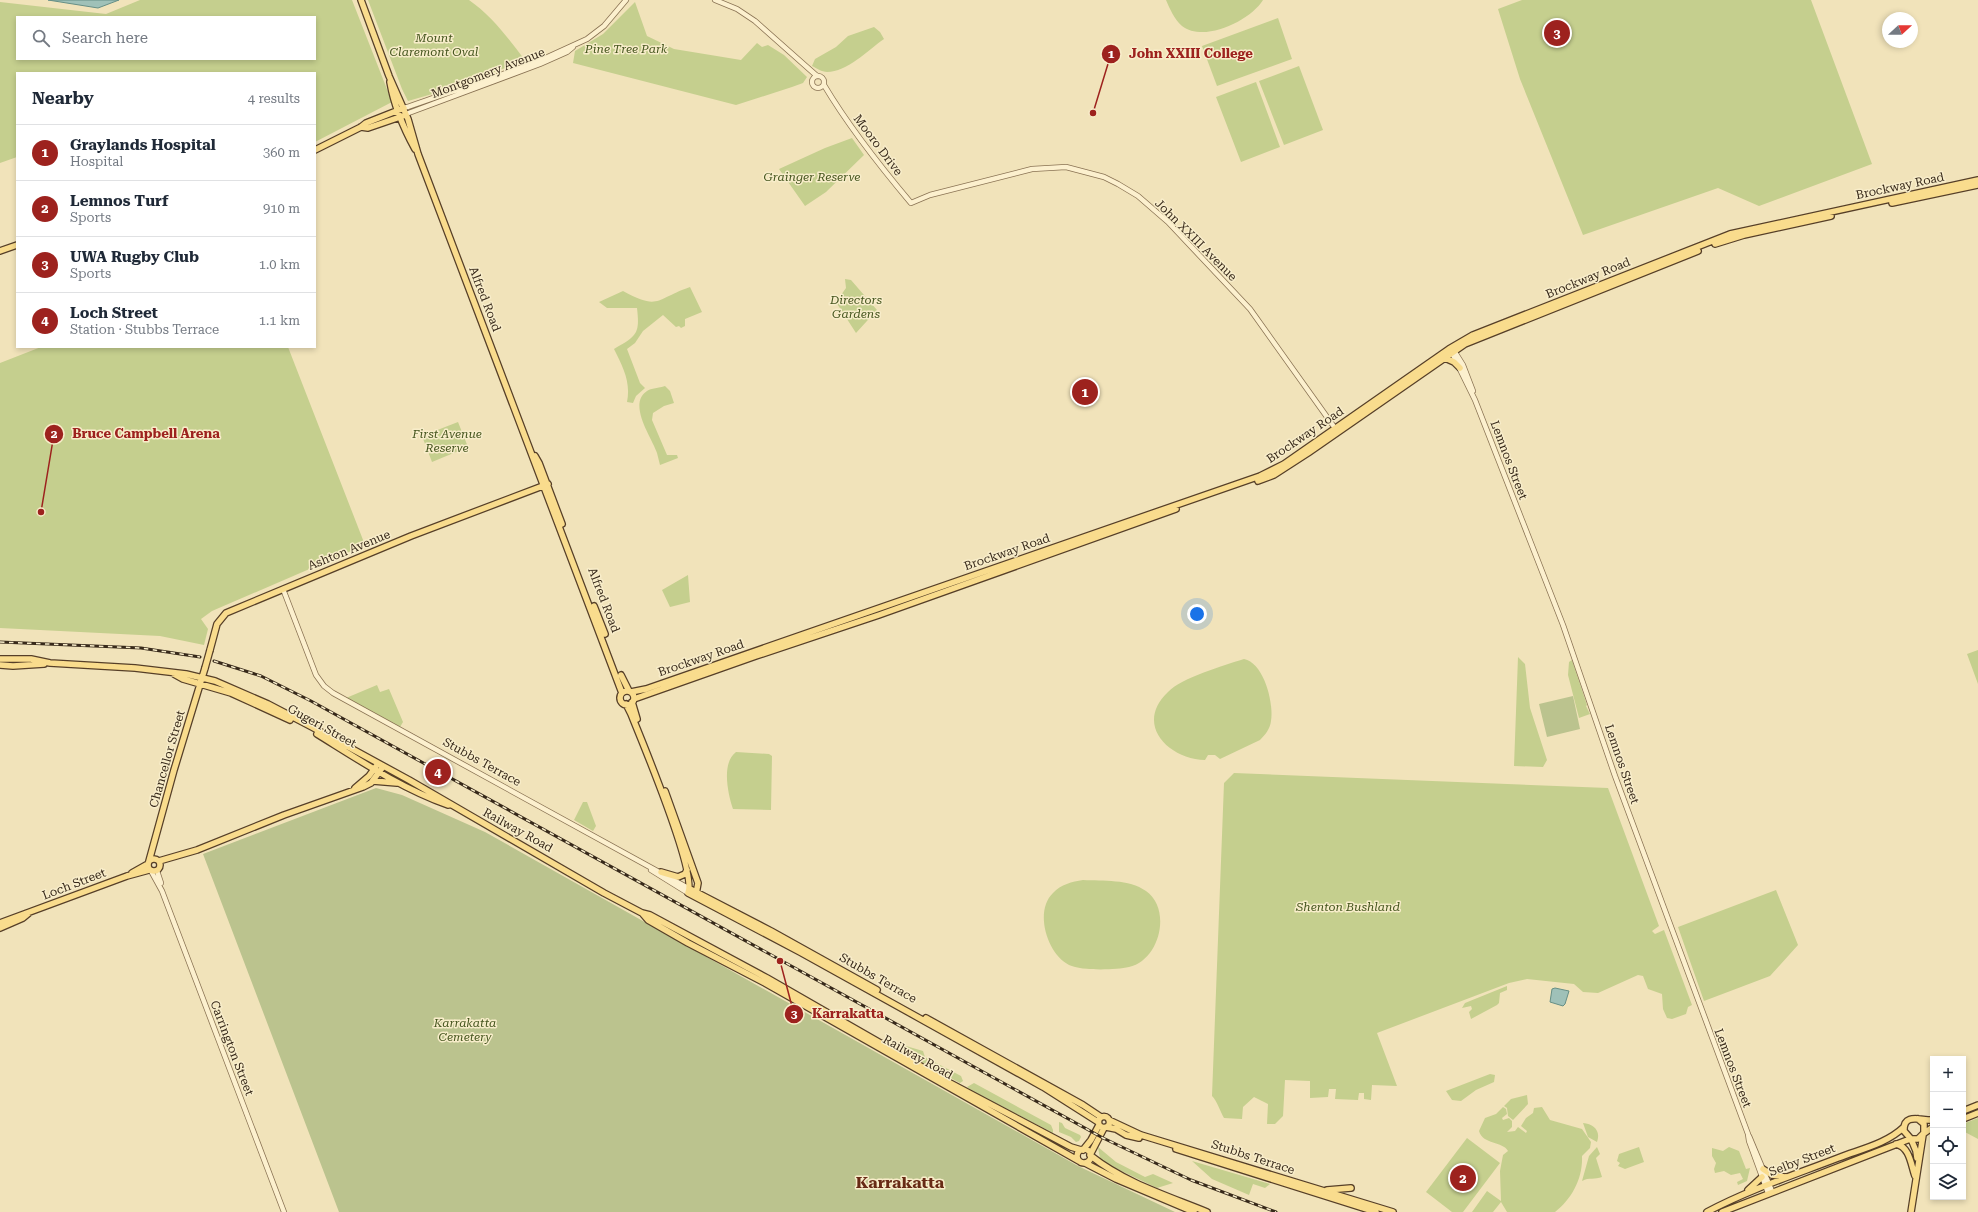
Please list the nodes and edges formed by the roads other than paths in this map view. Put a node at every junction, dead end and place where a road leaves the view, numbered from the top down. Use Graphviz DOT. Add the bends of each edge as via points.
graph roads {
  1 [pos="361,0"];
  2 [pos="626,0"];
  3 [pos="715,0"];
  4 [pos="520,70"];
  5 [pos="815,78"];
  6 [pos="824,85"];
  7 [pos="818,88"];
  8 [pos="830,97"];
  9 [pos="401,109"];
  10 [pos="404,115"];
  11 [pos="362,127"];
  12 [pos="316,150"];
  13 [pos="1978,180"];
  14 [pos="1978,184"];
  15 [pos="911,204"];
  16 [pos="16,245"];
  17 [pos="0,252"];
  18 [pos="1452,350"];
  19 [pos="1445,358"];
  20 [pos="1460,368"];
  21 [pos="1475,400"];
  22 [pos="1336,430"];
  23 [pos="545,485"];
  24 [pos="283,589"];
  25 [pos="0,659"];
  26 [pos="50,663"];
  27 [pos="0,665"];
  28 [pos="202,680"];
  29 [pos="630,692"];
  30 [pos="622,693"];
  31 [pos="633,701"];
  32 [pos="626,704"];
  33 [pos="379,767"];
  34 [pos="373,781"];
  35 [pos="401,784"];
  36 [pos="354,790"];
  37 [pos="458,809"];
  38 [pos="642,863"];
  39 [pos="153,864"];
  40 [pos="687,870"];
  41 [pos="157,871"];
  42 [pos="661,872"];
  43 [pos="162,891"];
  44 [pos="689,891"];
  45 [pos="696,895"];
  46 [pos="29,913"];
  47 [pos="642,913"];
  48 [pos="0,923"];
  49 [pos="0,928"];
  50 [pos="1978,1105"];
  51 [pos="1966,1110"];
  52 [pos="1978,1114"];
  53 [pos="1966,1118"];
  54 [pos="1918,1119"];
  55 [pos="1930,1120"];
  56 [pos="1102,1124"];
  57 [pos="1904,1127"];
  58 [pos="1932,1128"];
  59 [pos="1748,1134"];
  60 [pos="1923,1134"];
  61 [pos="1910,1139"];
  62 [pos="1896,1144"];
  63 [pos="1082,1150"];
  64 [pos="1091,1155"];
  65 [pos="1079,1161"];
  66 [pos="1085,1163"];
  67 [pos="1763,1169"];
  68 [pos="1762,1177"];
  69 [pos="1787,1177"];
  70 [pos="1916,1178"];
  71 [pos="1767,1185"];
  72 [pos="1351,1188"];
  73 [pos="1317,1190"];
  74 [pos="1770,1192"];
  75 [pos="1738,1197"];
  76 [pos="1384,1211"];
  77 [pos="284,1212"];
  78 [pos="1194,1212"];
  79 [pos="1207,1212"];
  80 [pos="1376,1212"];
  81 [pos="1393,1212"];
  82 [pos="1707,1212"];
  83 [pos="1722,1212"];
  84 [pos="1911,1212"];
  1 -- 9 [label="main road, Alfred Road"];
  2 -- 4 [label="street, Montgomery Avenue" via="604,26 587,39 556,58"];
  3 -- 5 [label="street, Mooro Drive" via="737,9 755,21"];
  4 -- 9 [label="street, Montgomery Avenue"];
  4 -- 10 [label="street, Montgomery Avenue"];
  5 -- 6 [label="street, Mooro Drive" via="823,78"];
  5 -- 7 [label="street, Mooro Drive" via="813,84"];
  6 -- 7 [label="street"];
  6 -- 8 [label="street, Mooro Drive"];
  7 -- 8 [label="street, Mooro Drive"];
  8 -- 15 [label="street, Mooro Drive"];
  9 -- 10 [label="main road, Alfred Road"];
  9 -- 11 [label="main road"];
  10 -- 11 [label="main road" via="368,128"];
  10 -- 23 [label="main road, Alfred Road" via="409,138 418,154 531,450 539,463"];
  11 -- 12 [label="main road"];
  13 -- 18 [label="main road, Brockway Road" via="1730,234 1473,335"];
  14 -- 18 [label="main road, Brockway Road" via="1729,239"];
  15 -- 22 [label="street, John XXIII Avenue" via="930,195 1032,169 1066,167 1118,184 1138,196 1168,222 1250,309"];
  16 -- 17 [label="main road"];
  18 -- 19 [label="main road, Brockway Road"];
  18 -- 20 [label="street, Lemnos Street"];
  18 -- 21 [label="street, Lemnos Street" via="1463,365"];
  18 -- 22 [label="main road, Brockway Road"];
  19 -- 20 [label="main road"];
  19 -- 22 [label="main road, Brockway Road"];
  20 -- 21 [label="street, Lemnos Street"];
  21 -- 59 [label="street, Lemnos Street" via="1563,625 1614,776"];
  22 -- 29 [label="main road, Brockway Road" via="1284,464 1260,476 646,689"];
  22 -- 31 [label="main road, Brockway Road" via="1268,477"];
  23 -- 24 [label="main road, Ashton Avenue" via="411,536"];
  23 -- 29 [label="main road, Alfred Road" via="623,681"];
  23 -- 30 [label="main road, Alfred Road"];
  24 -- 28 [label="main road, Ashton Avenue, bridge" via="221,617"];
  24 -- 38 [label="street, Stubbs Terrace" via="316,675 333,693"];
  25 -- 26 [label="main road, Gugeri Street"];
  26 -- 27 [label="main road, Gugeri Street"];
  26 -- 28 [label="main road, Gugeri Street" via="97,664 172,673 182,679"];
  28 -- 33 [label="main road, Gugeri Street" via="286,717"];
  28 -- 39 [label="main road, Chancellor Street" via="174,770 154,846"];
  29 -- 30 [label="main road"];
  29 -- 31 [label="main road, Alfred Road"];
  30 -- 32 [label="main road, Alfred Road" via="620,699"];
  31 -- 32 [label="main road"];
  31 -- 45 [label="main road, Alfred Road" via="689,855 698,883"];
  32 -- 40 [label="main road, Alfred Road" via="662,792"];
  33 -- 34 [label="main road, Loch Street"];
  33 -- 35 [label="main road, Gugeri Street"];
  33 -- 36 [label="main road, Loch Street"];
  33 -- 37 [label="main road, Railway Road" via="409,780"];
  34 -- 35 [label="main road"];
  34 -- 36 [label="main road, Loch Street"];
  35 -- 37 [label="main road, Gugeri Street" via="432,800"];
  36 -- 39 [label="main road, Loch Street"];
  37 -- 47 [label="main road, Railway Road"];
  38 -- 42 [label="street, Stubbs Terrace"];
  38 -- 44 [label="street, Stubbs Terrace" via="660,877"];
  39 -- 41 [label="main road"];
  39 -- 43 [label="street, Carrington Street"];
  39 -- 46 [label="main road, Loch Street"];
  40 -- 42 [label="main road" via="678,877"];
  40 -- 44 [label="main road, Alfred Road"];
  41 -- 43 [label="street, Carrington Street"];
  42 -- 44 [label="street, Stubbs Terrace"];
  43 -- 77 [label="street, Carrington Street"];
  44 -- 45 [label="main road, Stubbs Terrace"];
  45 -- 56 [label="main road, Stubbs Terrace" via="829,962 1083,1105"];
  46 -- 48 [label="main road, Loch Street"];
  46 -- 49 [label="main road, Loch Street"];
  47 -- 63 [label="main road, Railway Road" via="766,977 950,1083 1070,1147"];
  47 -- 65 [label="main road, Railway Road" via="648,920 765,983"];
  50 -- 51 [label="main road"];
  52 -- 53 [label="main road"];
  54 -- 55 [label="main road"];
  54 -- 57 [label="main road" via="1909,1119"];
  54 -- 60 [label="main road" via="1924,1126"];
  56 -- 63 [label="main road"];
  56 -- 64 [label="main road"];
  56 -- 73 [label="main road, Stubbs Terrace" via="1105,1116 1141,1135"];
  56 -- 80 [label="main road, Stubbs Terrace" via="1126,1135"];
  57 -- 61 [label="main road" via="1905,1134"];
  57 -- 69 [label="main road, Selby Street" via="1889,1139"];
  58 -- 60 [label="main road"];
  59 -- 67 [label="street, Lemnos Street"];
  59 -- 68 [label="street, Lemnos Street"];
  60 -- 61 [label="main road" via="1918,1139"];
  60 -- 70 [label="main road"];
  61 -- 62 [label="main road, Selby Street"];
  61 -- 70 [label="main road" via="1917,1153"];
  62 -- 70 [label="main road" via="1902,1146 1909,1156"];
  62 -- 74 [label="main road, Selby Street"];
  63 -- 64 [label="main road" via="1088,1151"];
  63 -- 65 [label="main road" via="1077,1155"];
  64 -- 66 [label="main road"];
  64 -- 79 [label="main road" via="1135,1183"];
  65 -- 66 [label="main road"];
  66 -- 78 [label="main road"];
  67 -- 69 [label="main road" via="1778,1177"];
  67 -- 71 [label="street, Lemnos Street"];
  68 -- 71 [label="street, Lemnos Street"];
  68 -- 75 [label="main road" via="1752,1188"];
  69 -- 71 [label="main road, Selby Street"];
  70 -- 84 [label="main road"];
  71 -- 74 [label="street, Lemnos Street"];
  71 -- 75 [label="main road, Selby Street"];
  72 -- 73 [label="main road"];
  73 -- 76 [label="main road, Stubbs Terrace"];
  74 -- 83 [label="main road, Selby Street"];
  75 -- 82 [label="main road, Selby Street"];
  76 -- 81 [label="main road, Stubbs Terrace"];
}
